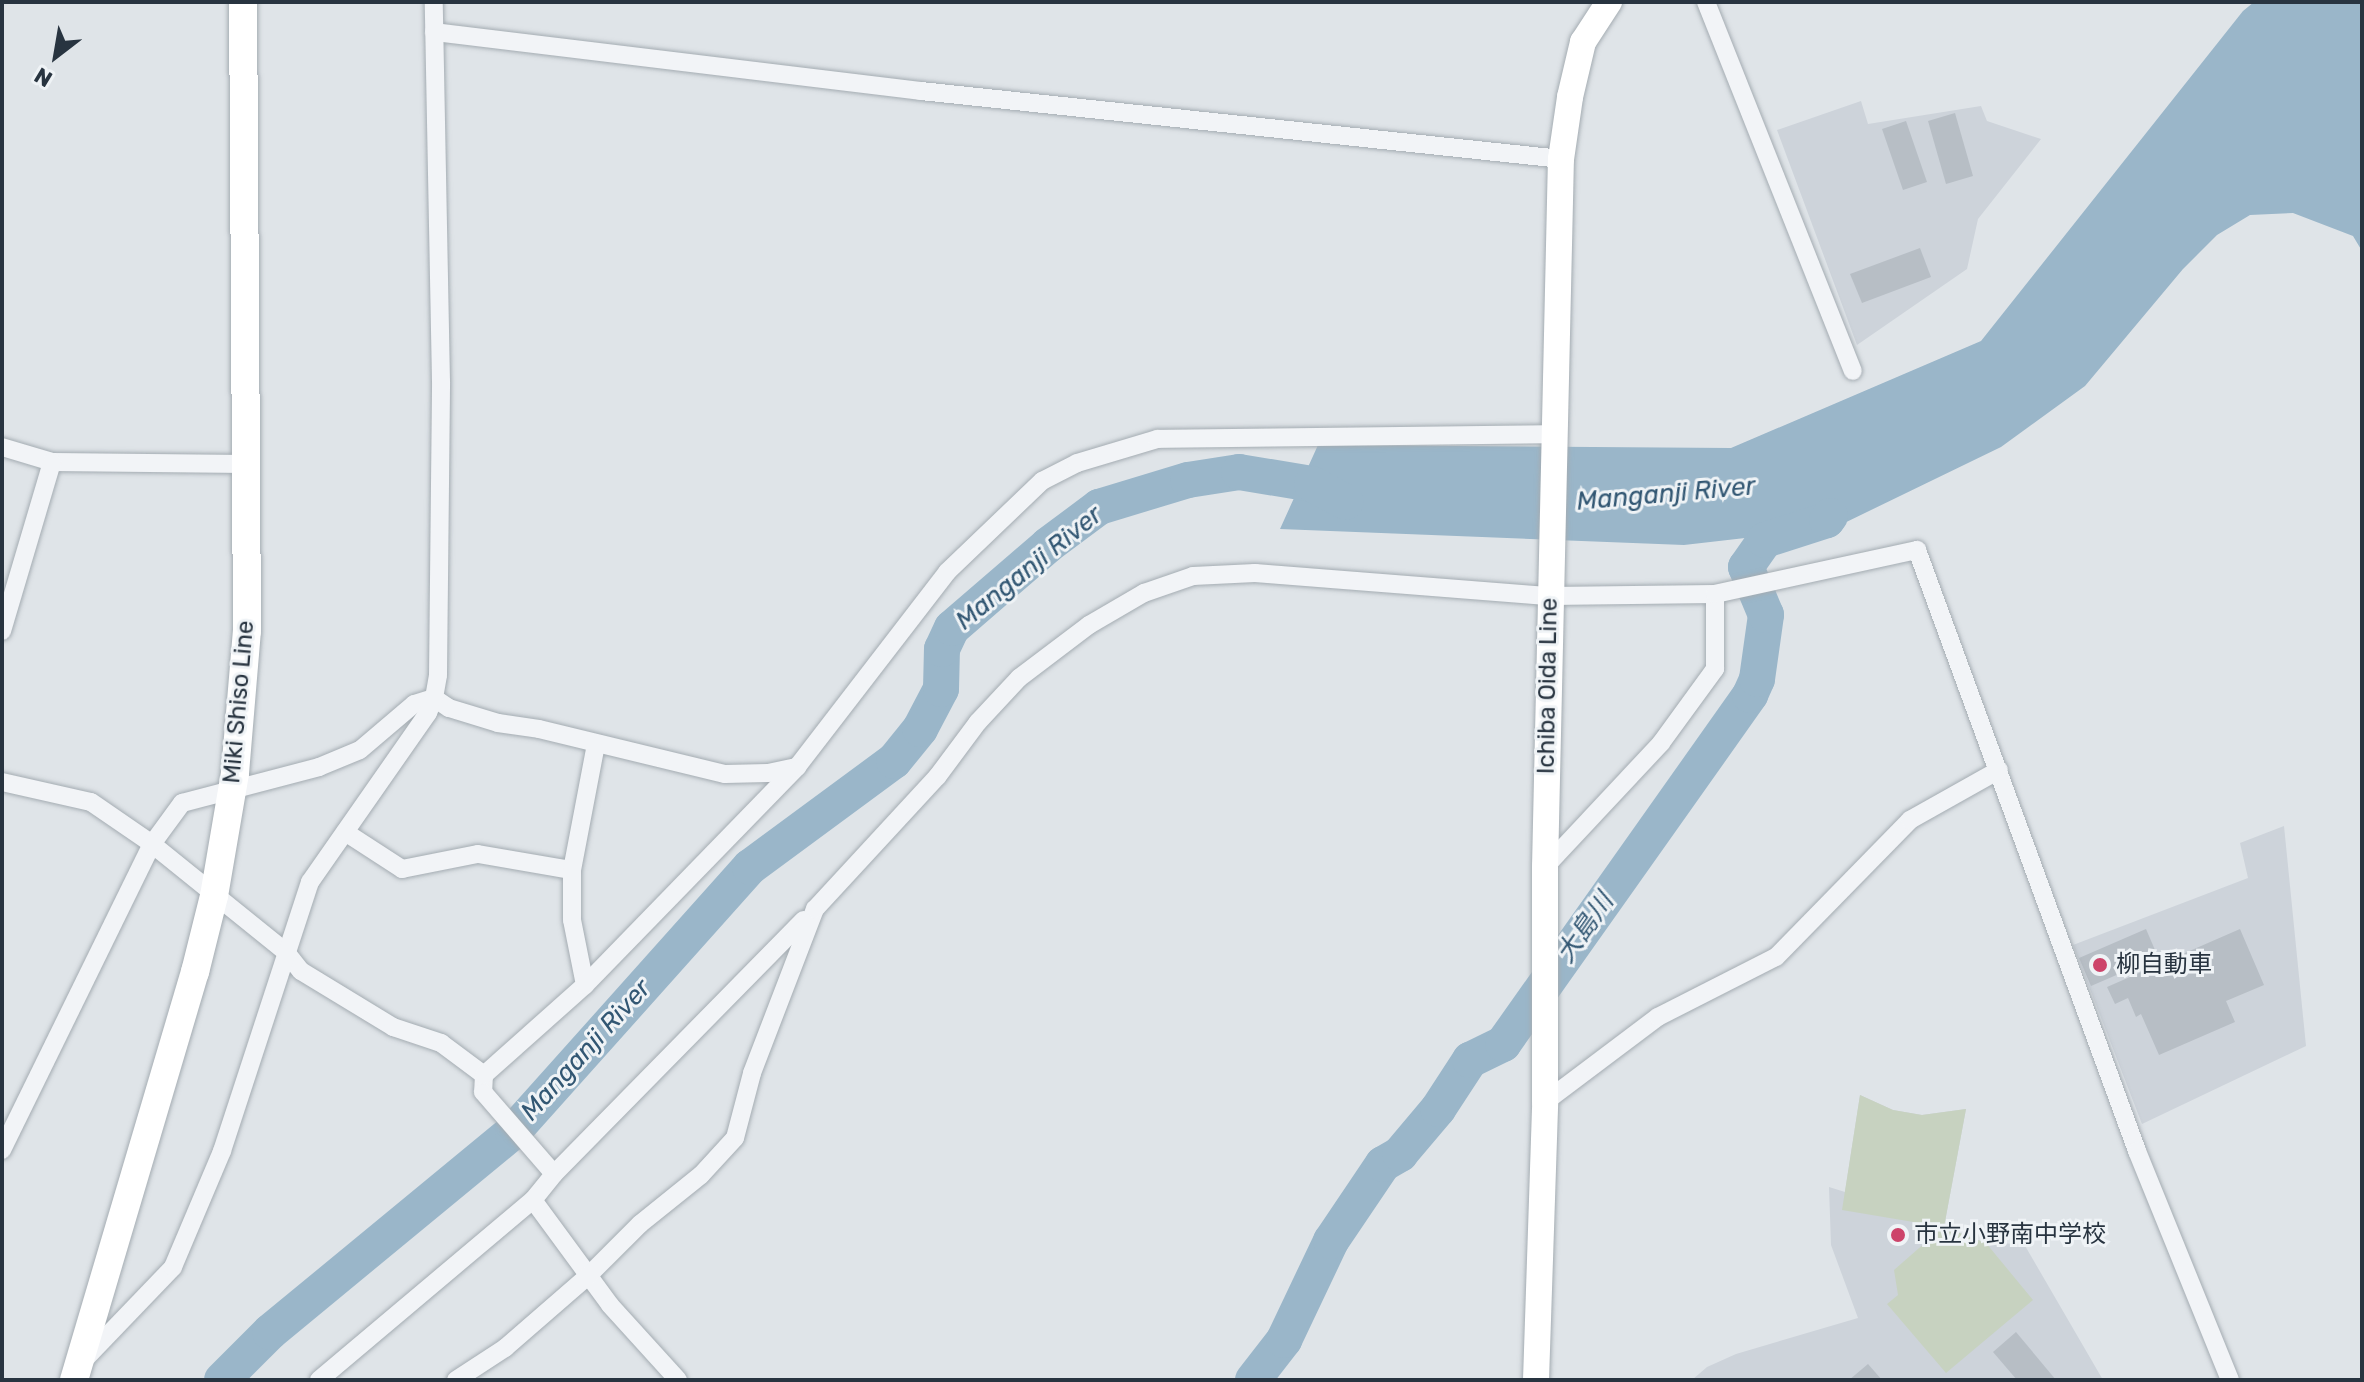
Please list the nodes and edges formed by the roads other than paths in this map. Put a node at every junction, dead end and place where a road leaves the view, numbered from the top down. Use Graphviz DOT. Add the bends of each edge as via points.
graph roads {
  1 [pos="243,2"];
  2 [pos="434,2"];
  3 [pos="1609,2"];
  4 [pos="1706,2"];
  5 [pos="434,32"];
  6 [pos="1561,159"];
  7 [pos="1853,371"];
  8 [pos="1557,444"];
  9 [pos="2,447"];
  10 [pos="52,462"];
  11 [pos="246,464"];
  12 [pos="1550,589"];
  13 [pos="1715,594"];
  14 [pos="2,631"];
  15 [pos="434,698"];
  16 [pos="596,744"];
  17 [pos="797,767"];
  18 [pos="1999,770"];
  19 [pos="2,782"];
  20 [pos="233,788"];
  21 [pos="345,832"];
  22 [pos="152,844"];
  23 [pos="1545,867"];
  24 [pos="572,870"];
  25 [pos="214,896"];
  26 [pos="815,909"];
  27 [pos="286,952"];
  28 [pos="585,985"];
  29 [pos="484,1084"];
  30 [pos="1545,1102"];
  31 [pos="2,1150"];
  32 [pos="554,1174"];
  33 [pos="533,1200"];
  34 [pos="589,1275"];
  35 [pos="77,1372"];
  36 [pos="319,1380"];
  37 [pos="456,1380"];
  38 [pos="678,1380"];
  39 [pos="1536,1380"];
  40 [pos="2230,1380"];
  1 -- 11 [label="main road, Miki Shiso Line"];
  2 -- 5 [label="street"];
  3 -- 6 [label="main road, Ichiba Oida Line" via="1583,42"];
  4 -- 7 [label="street"];
  5 -- 6 [label="street" via="921,91"];
  5 -- 15 [label="street" via="441,382"];
  6 -- 8 [label="main road, Ichiba Oida Line"];
  8 -- 12 [label="main road, Ichiba Oida Line"];
  8 -- 17 [label="street" via="1157,439 1077,463 1042,481 947,572"];
  9 -- 10 [label="street"];
  10 -- 11 [label="street"];
  10 -- 14 [label="street"];
  11 -- 20 [label="main road, Miki Shiso Line" via="247,631"];
  12 -- 13 [label="street"];
  12 -- 23 [label="main road, Ichiba Oida Line"];
  12 -- 26 [label="street" via="1255,573 1193,576 1144,593 1089,625 1019,678 937,777"];
  13 -- 18 [label="street" via="1917,550"];
  13 -- 23 [label="street" via="1715,669 1661,743"];
  15 -- 16 [label="street" via="498,723"];
  15 -- 20 [label="street" via="414,704 360,750 319,767"];
  15 -- 21 [label="street"];
  16 -- 17 [label="street" via="725,774"];
  16 -- 24 [label="street"];
  17 -- 28 [label="street"];
  18 -- 30 [label="street" via="1910,820 1776,957 1658,1017"];
  18 -- 40 [label="street" via="2137,1151"];
  19 -- 22 [label="street" via="91,802"];
  20 -- 22 [label="street" via="182,803"];
  20 -- 25 [label="main road, Miki Shiso Line"];
  21 -- 24 [label="street" via="402,869 478,854"];
  21 -- 27 [label="street" via="310,882"];
  22 -- 25 [label="street"];
  22 -- 31 [label="street"];
  23 -- 30 [label="main road, Ichiba Oida Line"];
  24 -- 28 [label="street" via="572,920"];
  25 -- 27 [label="street"];
  25 -- 35 [label="main road, Miki Shiso Line" via="167,1074"];
  26 -- 32 [label="street"];
  26 -- 34 [label="street" via="752,1073 735,1138"];
  27 -- 29 [label="street" via="301,971 393,1027 441,1043"];
  27 -- 35 [label="street" via="189,1236 173,1267"];
  28 -- 29 [label="street"];
  29 -- 32 [label="street"];
  30 -- 39 [label="main road, Ichiba Oida Line"];
  32 -- 33 [label="street"];
  33 -- 34 [label="street"];
  33 -- 36 [label="street"];
  34 -- 37 [label="street" via="505,1348"];
  34 -- 38 [label="street"];
}
